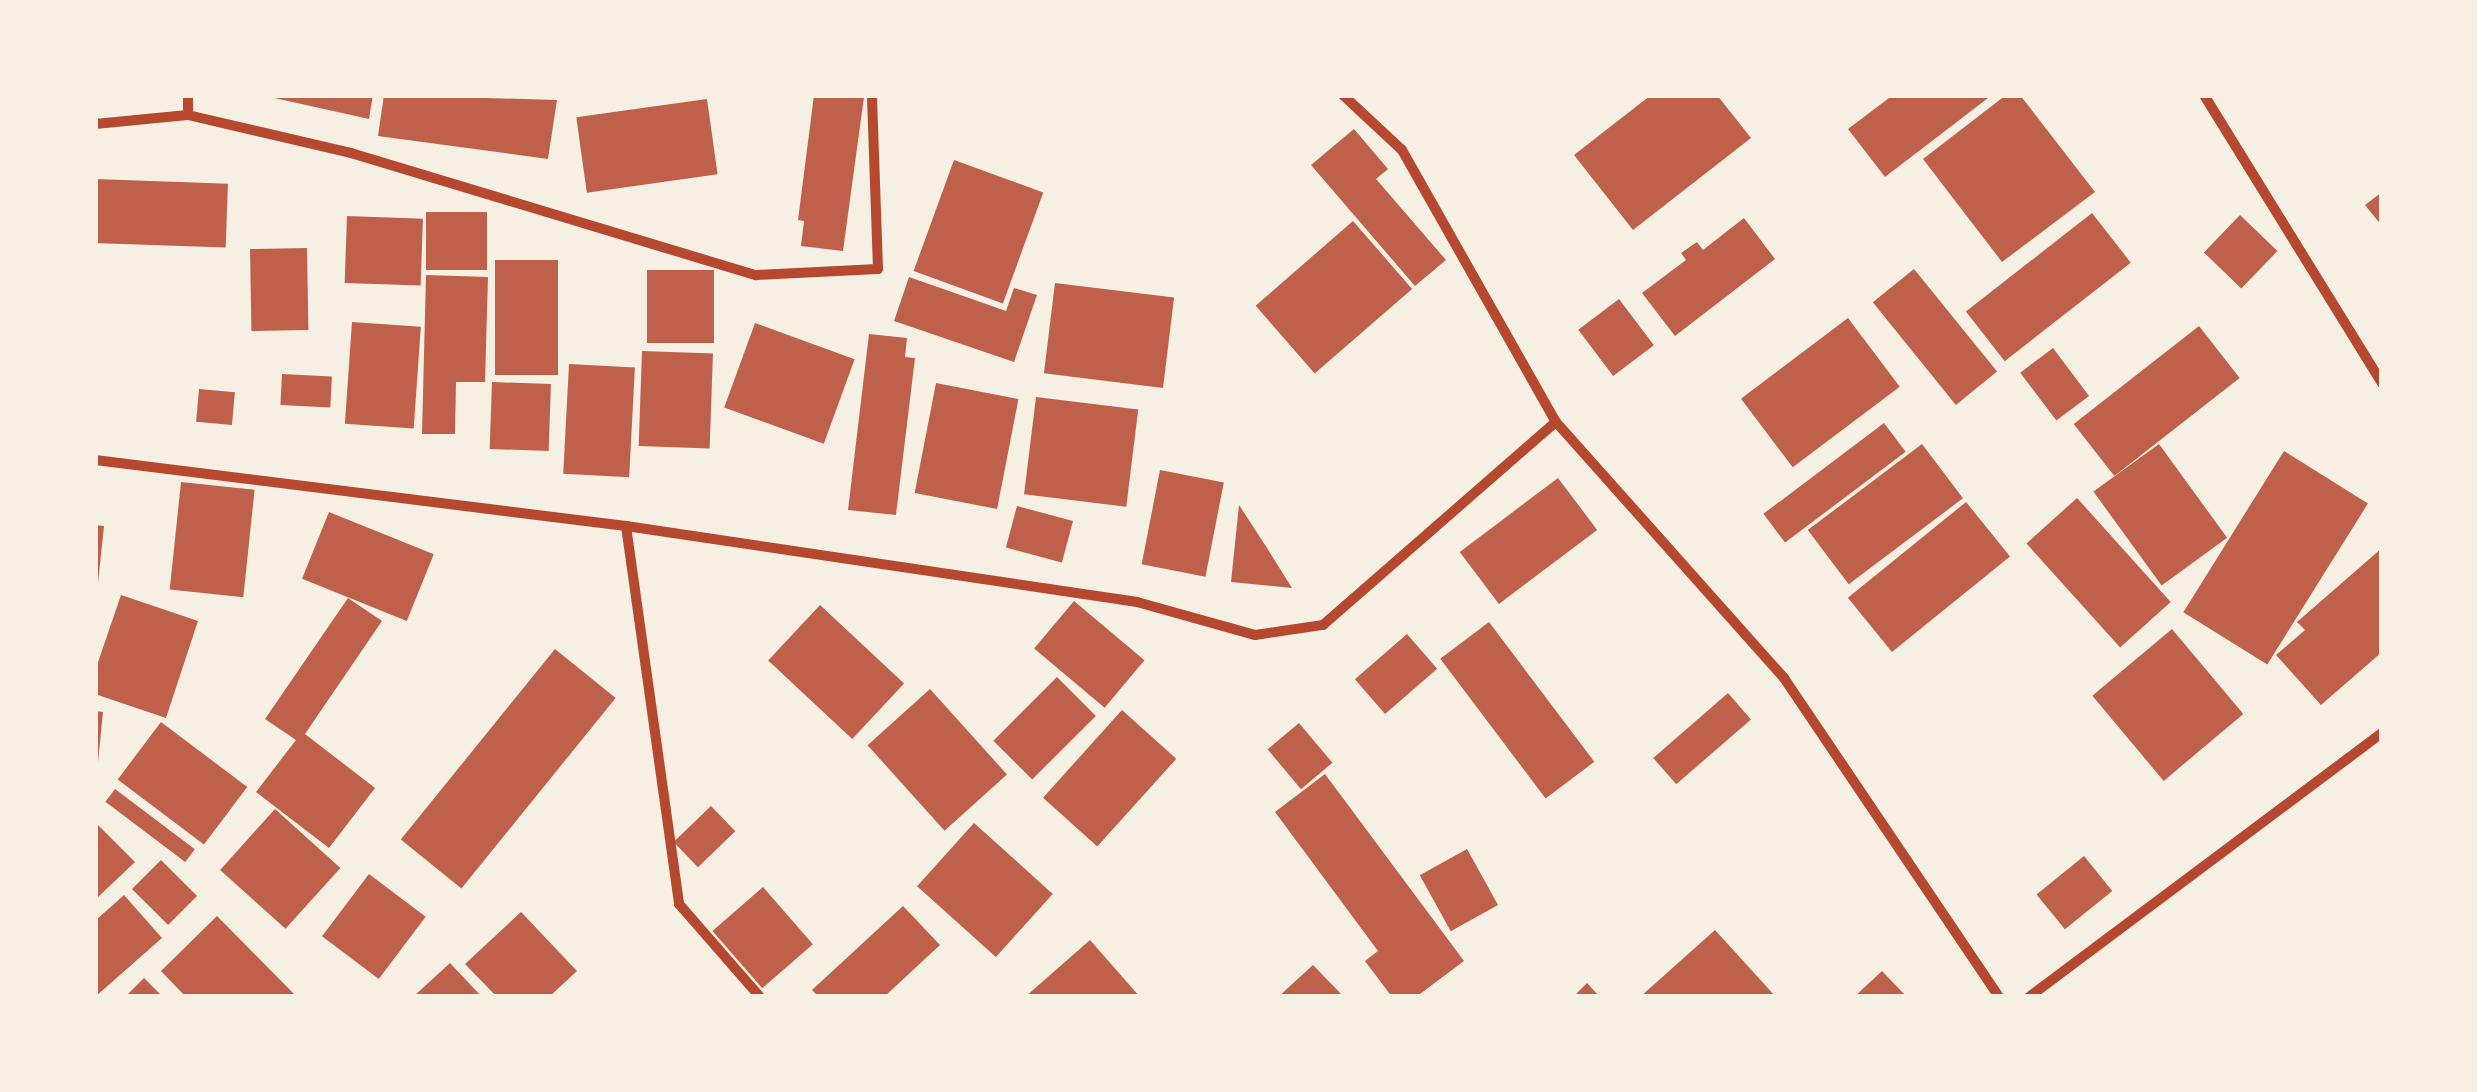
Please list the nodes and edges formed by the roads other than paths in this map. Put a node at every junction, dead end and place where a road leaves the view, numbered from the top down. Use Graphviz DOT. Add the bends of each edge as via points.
graph roads {
  1 [pos="188,95"];
  2 [pos="872,95"];
  3 [pos="1343,95"];
  4 [pos="2204,95"];
  5 [pos="188,115"];
  6 [pos="95,124"];
  7 [pos="2382,383"];
  8 [pos="1556,422"];
  9 [pos="95,460"];
  10 [pos="626,526"];
  11 [pos="2382,733"];
  12 [pos="760,997"];
  13 [pos="2000,997"];
  14 [pos="2028,997"];
  1 -- 5 [label="street"];
  2 -- 5 [label="street" via="878,270 756,275 351,153"];
  3 -- 8 [label="street" via="1402,150"];
  4 -- 7 [label="street"];
  5 -- 6 [label="street"];
  8 -- 10 [label="street" via="1323,624 1254,635 1137,602"];
  8 -- 13 [label="street" via="1784,678"];
  9 -- 10 [label="street"];
  10 -- 12 [label="street" via="679,904"];
  11 -- 14 [label="street"];
}
